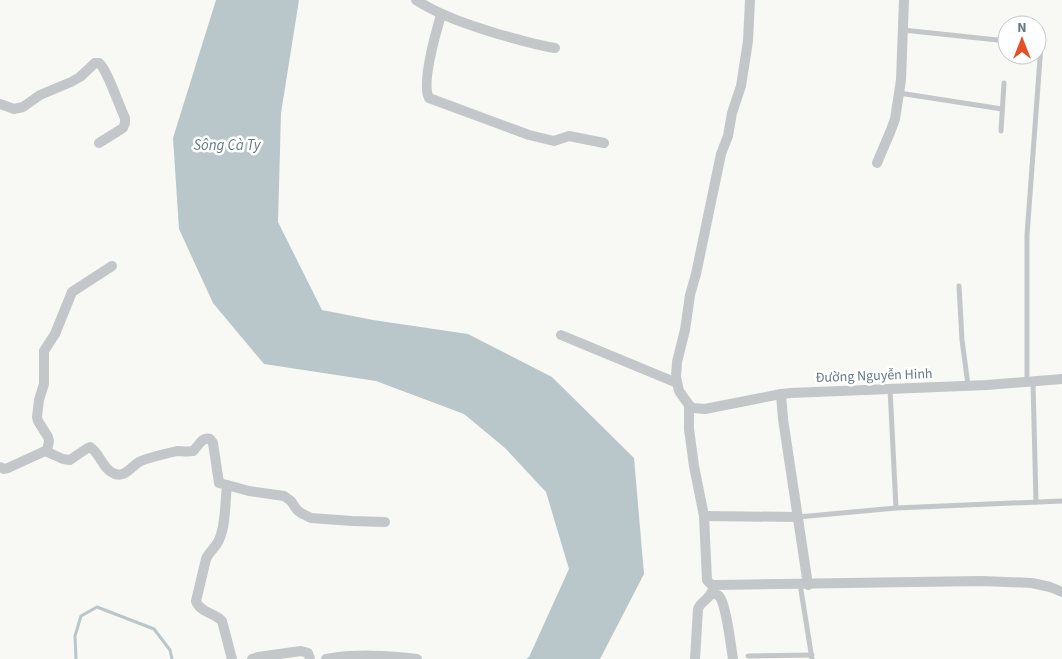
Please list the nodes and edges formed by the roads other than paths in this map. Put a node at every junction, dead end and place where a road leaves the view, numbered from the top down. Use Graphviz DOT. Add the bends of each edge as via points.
graph roads {
  1 [pos="416,0"];
  2 [pos="750,0"];
  3 [pos="904,0"];
  4 [pos="441,15"];
  5 [pos="903,30"];
  6 [pos="997,40"];
  7 [pos="555,48"];
  8 [pos="1039,65"];
  9 [pos="1004,82"];
  10 [pos="899,93"];
  11 [pos="0,104"];
  12 [pos="1002,109"];
  13 [pos="1001,131"];
  14 [pos="99,142"];
  15 [pos="604,143"];
  16 [pos="876,163"];
  17 [pos="112,266"];
  18 [pos="959,286"];
  19 [pos="561,335"];
  20 [pos="1062,379"];
  21 [pos="1030,381"];
  22 [pos="677,383"];
  23 [pos="968,385"];
  24 [pos="890,389"];
  25 [pos="781,394"];
  26 [pos="689,405"];
  27 [pos="47,451"];
  28 [pos="0,467"];
  29 [pos="227,485"];
  30 [pos="1062,501"];
  31 [pos="1036,502"];
  32 [pos="896,508"];
  33 [pos="704,516"];
  34 [pos="797,517"];
  35 [pos="385,522"];
  36 [pos="804,585"];
  37 [pos="713,589"];
  38 [pos="1062,592"];
  39 [pos="748,656"];
  40 [pos="812,657"];
  41 [pos="232,659"];
  42 [pos="252,659"];
  43 [pos="310,659"];
  44 [pos="326,659"];
  45 [pos="417,659"];
  46 [pos="695,659"];
  47 [pos="733,659"];
  1 -- 4 [label="street"];
  2 -- 22 [label="street" via="741,86 721,154 691,289 677,362"];
  3 -- 5 [label="street"];
  4 -- 7 [label="street"];
  4 -- 15 [label="street" via="429,67 429,98 529,135 554,141 569,136"];
  5 -- 6 [label="lane"];
  5 -- 10 [label="street"];
  8 -- 21 [label="lane" via="1026,235"];
  9 -- 12 [label="lane"];
  10 -- 12 [label="lane"];
  10 -- 16 [label="street" via="895,119"];
  11 -- 14 [label="street" via="14,109 23,106 80,77 99,62 125,118 123,128"];
  12 -- 13 [label="lane"];
  17 -- 27 [label="street" via="72,292 55,334 44,351 44,384 37,416 49,440"];
  18 -- 23 [label="lane"];
  19 -- 22 [label="street"];
  20 -- 21 [label="street, Đường Nguyễn Hinh"];
  21 -- 23 [label="street, Đường Nguyễn Hinh"];
  21 -- 31 [label="lane"];
  22 -- 26 [label="street"];
  23 -- 24 [label="street, Đường Nguyễn Hinh"];
  24 -- 25 [label="street, Đường Nguyễn Hinh"];
  24 -- 32 [label="lane"];
  25 -- 26 [label="street, Đường Nguyễn Hinh" via="706,409"];
  25 -- 34 [label="street"];
  26 -- 33 [label="street" via="689,430"];
  27 -- 28 [label="street" via="8,468"];
  27 -- 29 [label="street" via="68,460 90,447 106,468 119,475 141,461 177,451 193,451 203,439 208,438 213,443 220,483"];
  29 -- 35 [label="street" via="284,496 301,514 311,518"];
  29 -- 41 [label="street" via="223,530 206,559 196,601 198,607 222,621"];
  30 -- 31 [label="lane"];
  31 -- 32 [label="lane"];
  32 -- 34 [label="lane"];
  33 -- 34 [label="street"];
  33 -- 37 [label="street" via="707,580"];
  34 -- 36 [label="street"];
  36 -- 37 [label="street"];
  36 -- 38 [label="street" via="982,581 1032,583"];
  36 -- 40 [label="lane"];
  37 -- 46 [label="street" via="699,605"];
  37 -- 47 [label="street" via="721,600"];
  39 -- 40 [label="lane"];
  42 -- 43 [label="street" via="302,650"];
  44 -- 45 [label="street" via="342,656"];
}
